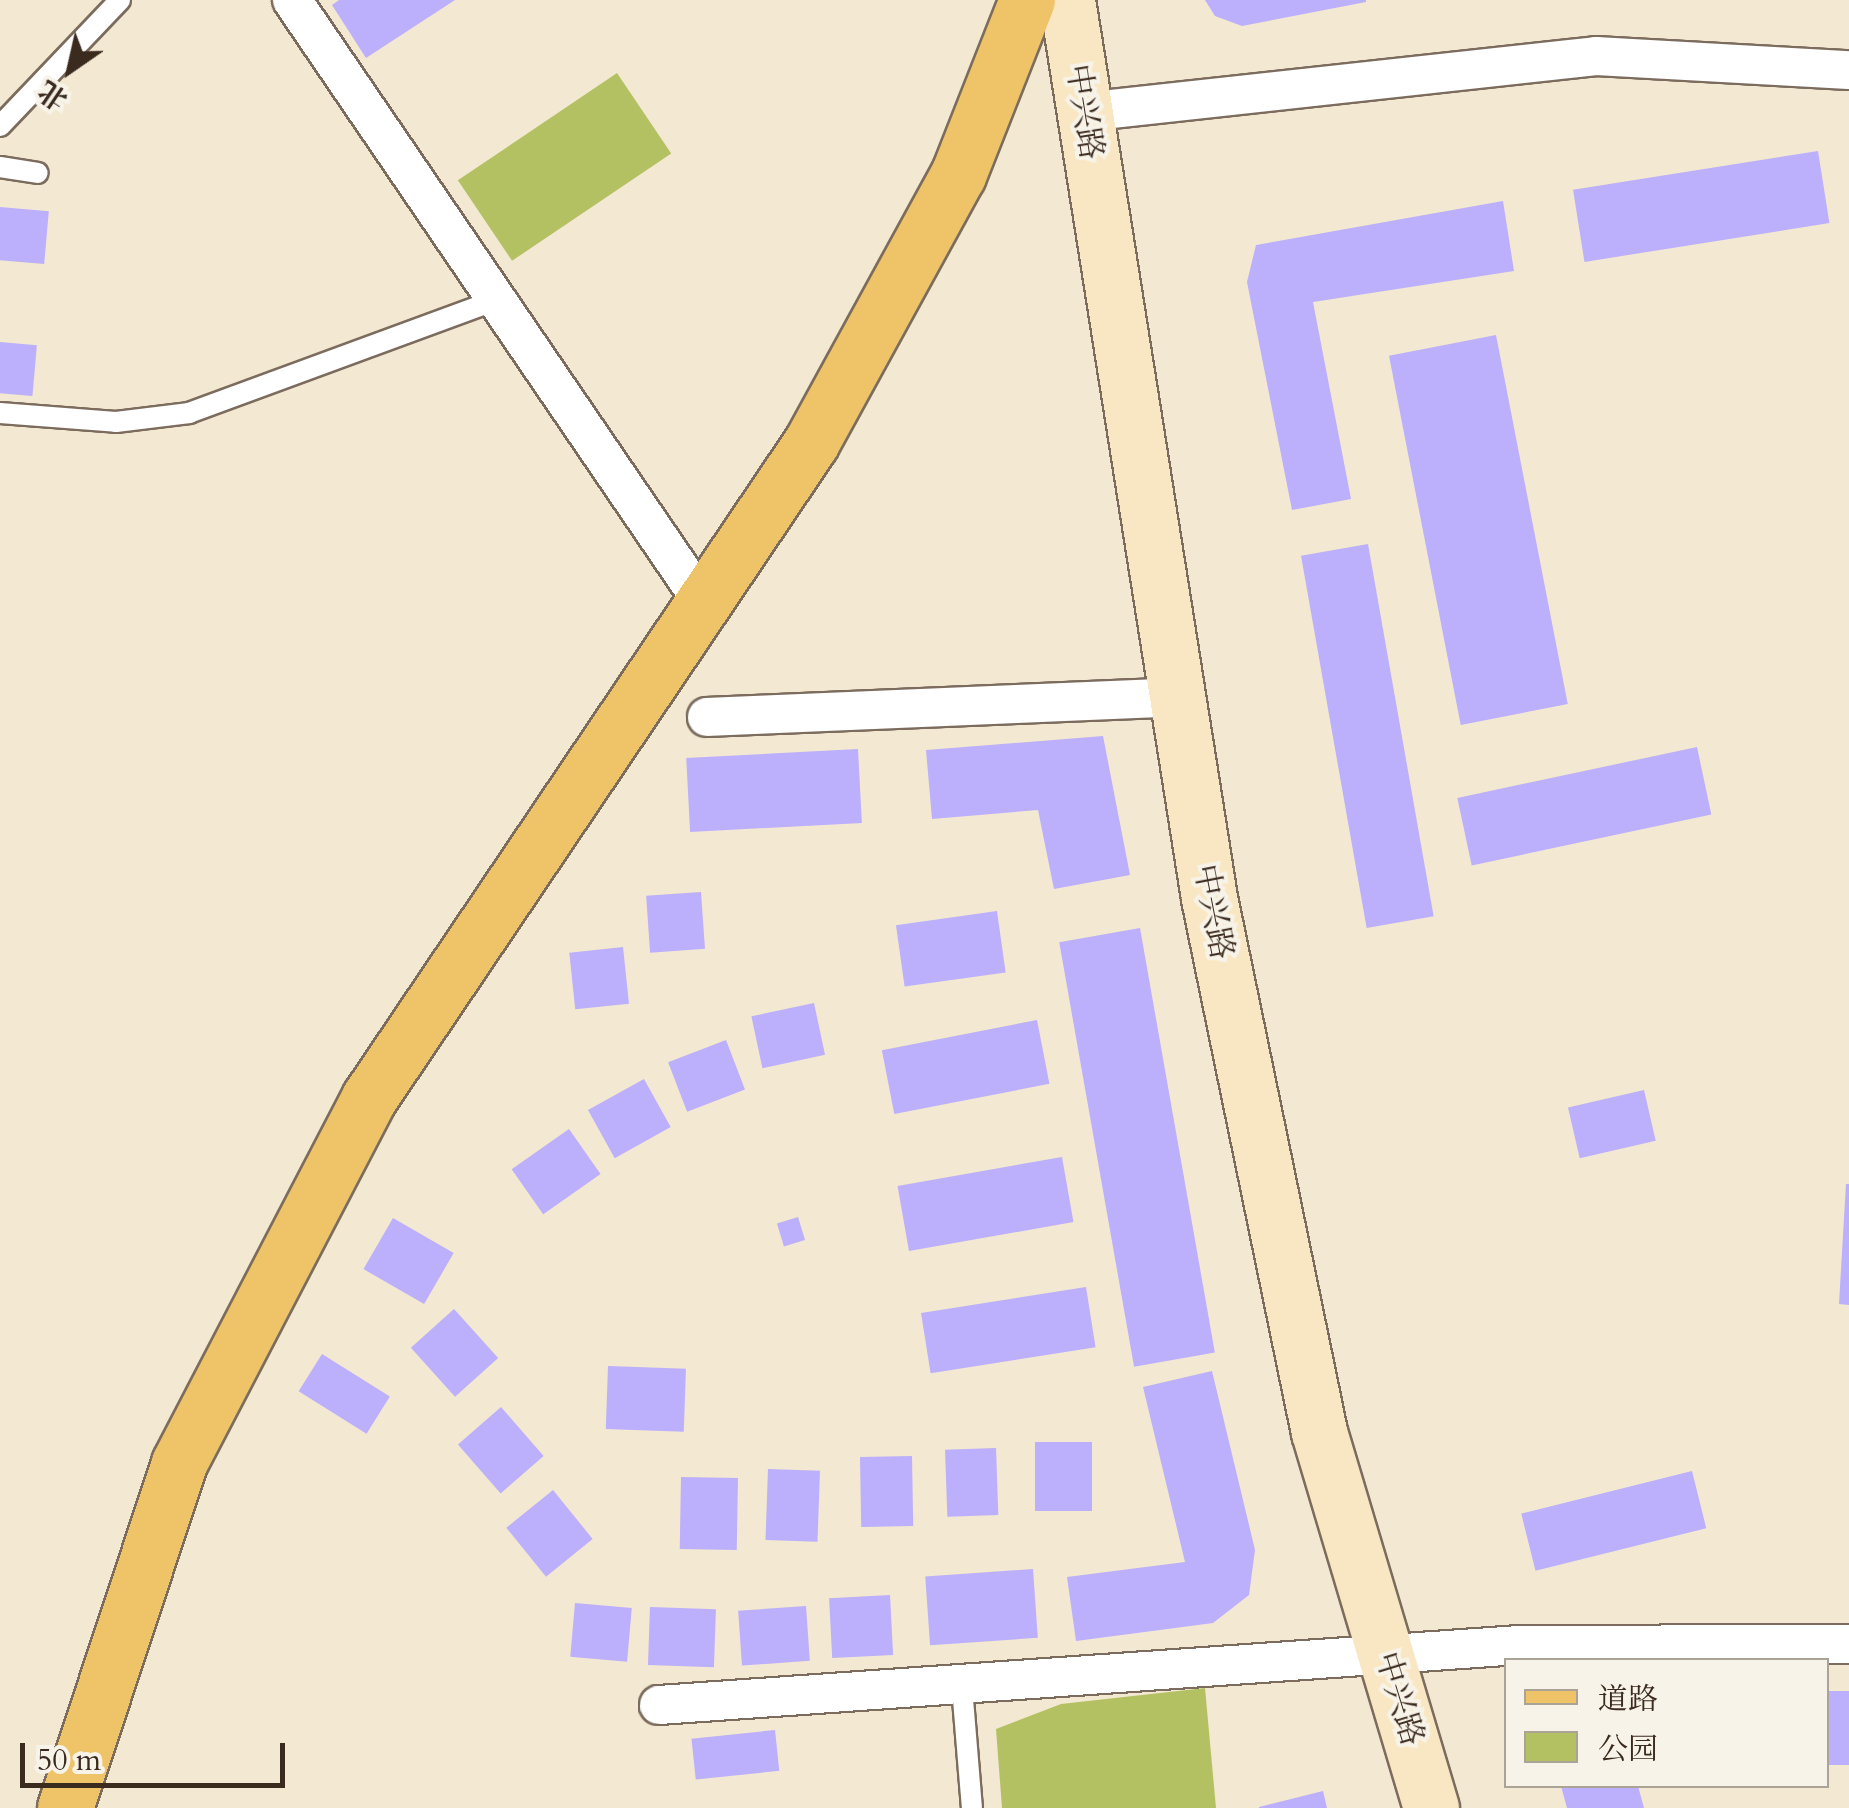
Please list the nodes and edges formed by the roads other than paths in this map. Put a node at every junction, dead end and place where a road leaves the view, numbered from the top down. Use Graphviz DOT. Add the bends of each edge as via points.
graph roads {
  1 [pos="120,0"];
  2 [pos="292,0"];
  3 [pos="1027,0"];
  4 [pos="1066,0"];
  5 [pos="1849,70"];
  6 [pos="1084,112"];
  7 [pos="0,126"];
  8 [pos="0,168"];
  9 [pos="38,173"];
  10 [pos="496,300"];
  11 [pos="0,413"];
  12 [pos="704,604"];
  13 [pos="1177,696"];
  14 [pos="707,716"];
  15 [pos="1849,1644"];
  16 [pos="1387,1661"];
  17 [pos="962,1687"];
  18 [pos="659,1705"];
  19 [pos="64,1808"];
  20 [pos="972,1808"];
  21 [pos="1431,1808"];
  1 -- 7 [label="lane"];
  2 -- 10 [label="street"];
  3 -- 12 [label="main road" via="958,175 811,443"];
  4 -- 6 [label="main road, 中兴路"];
  5 -- 6 [label="street" via="1596,56"];
  6 -- 13 [label="main road, 中兴路"];
  8 -- 9 [label="lane"];
  10 -- 11 [label="lane" via="189,413 116,422"];
  10 -- 12 [label="street"];
  12 -- 19 [label="main road" via="368,1098 179,1463"];
  13 -- 14 [label="street"];
  13 -- 16 [label="main road, 中兴路" via="1319,1432"];
  15 -- 16 [label="street" via="1519,1644"];
  16 -- 17 [label="street"];
  16 -- 21 [label="main road, 中兴路"];
  17 -- 18 [label="street"];
  17 -- 20 [label="lane"];
}
